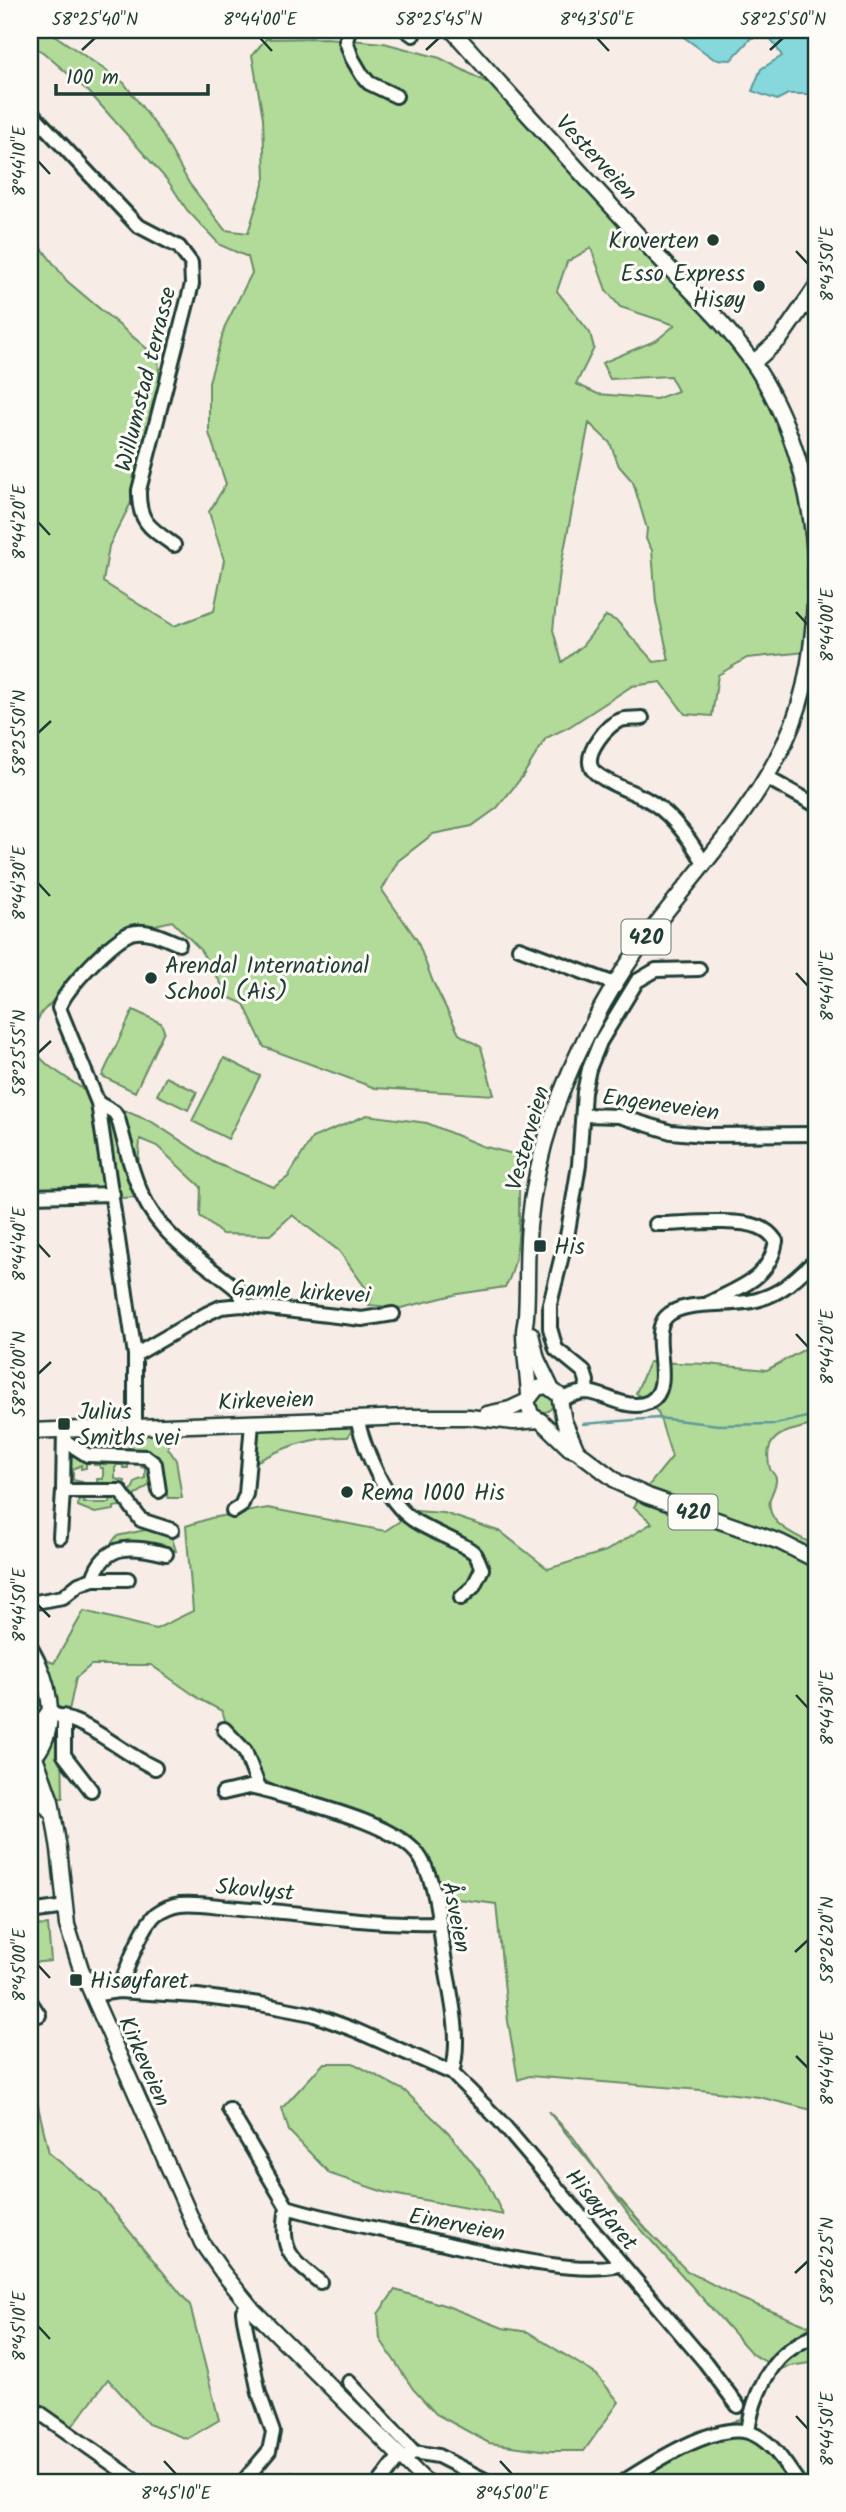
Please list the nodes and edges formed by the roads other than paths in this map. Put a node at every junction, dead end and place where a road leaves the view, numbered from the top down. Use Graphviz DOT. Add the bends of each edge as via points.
graph roads {
  1 [pos="349,30"];
  2 [pos="453,30"];
  3 [pos="396,96"];
  4 [pos="30,111"];
  5 [pos="816,287"];
  6 [pos="809,308"];
  7 [pos="753,363"];
  8 [pos="174,545"];
  9 [pos="816,581"];
  10 [pos="642,718"];
  11 [pos="767,778"];
  12 [pos="816,805"];
  13 [pos="704,863"];
  14 [pos="179,944"];
  15 [pos="519,948"];
  16 [pos="699,968"];
  17 [pos="615,984"];
  18 [pos="98,1103"];
  19 [pos="584,1115"];
  20 [pos="816,1134"];
  21 [pos="113,1195"];
  22 [pos="30,1196"];
  23 [pos="656,1224"];
  24 [pos="816,1259"];
  25 [pos="242,1305"];
  26 [pos="702,1306"];
  27 [pos="393,1314"];
  28 [pos="526,1315"];
  29 [pos="135,1355"];
  30 [pos="586,1392"];
  31 [pos="528,1398"];
  32 [pos="558,1398"];
  33 [pos="469,1417"];
  34 [pos="357,1419"];
  35 [pos="540,1421"];
  36 [pos="252,1423"];
  37 [pos="135,1427"];
  38 [pos="30,1432"];
  39 [pos="65,1436"];
  40 [pos="578,1451"];
  41 [pos="63,1491"];
  42 [pos="159,1491"];
  43 [pos="233,1511"];
  44 [pos="172,1530"];
  45 [pos="61,1536"];
  46 [pos="166,1553"];
  47 [pos="816,1560"];
  48 [pos="128,1578"];
  49 [pos="93,1579"];
  50 [pos="461,1598"];
  51 [pos="30,1603"];
  52 [pos="30,1647"];
  53 [pos="48,1713"];
  54 [pos="64,1716"];
  55 [pos="225,1729"];
  56 [pos="30,1738"];
  57 [pos="33,1760"];
  58 [pos="155,1768"];
  59 [pos="30,1786"];
  60 [pos="91,1790"];
  61 [pos="262,1790"];
  62 [pos="223,1793"];
  63 [pos="53,1815"];
  64 [pos="65,1907"];
  65 [pos="30,1912"];
  66 [pos="438,1923"];
  67 [pos="118,1991"];
  68 [pos="92,1995"];
  69 [pos="30,2001"];
  70 [pos="39,2015"];
  71 [pos="452,2073"];
  72 [pos="229,2109"];
  73 [pos="287,2207"];
  74 [pos="620,2265"];
  75 [pos="320,2282"];
  76 [pos="249,2305"];
  77 [pos="816,2334"];
  78 [pos="349,2382"];
  79 [pos="30,2406"];
  80 [pos="738,2406"];
  81 [pos="748,2432"];
  82 [pos="406,2456"];
  83 [pos="246,2481"];
  84 [pos="138,2482"];
  85 [pos="380,2482"];
  86 [pos="426,2482"];
  87 [pos="489,2482"];
  88 [pos="624,2482"];
  89 [pos="798,2482"];
  1 -- 3 [label="street" via="346,41 362,75"];
  2 -- 7 [label="main road, Vesterveien / 420"];
  4 -- 8 [label="street, Willumstad terrasse" via="137,225 179,247 191,263 192,284 139,490 138,510 151,528"];
  5 -- 6 [label="main road"];
  6 -- 7 [label="main road"];
  7 -- 9 [label="main road, Vesterveien / 420" via="775,401 797,456 813,524"];
  9 -- 11 [label="main road, Vesterveien / 420" via="802,697"];
  10 -- 13 [label="street" via="612,724 590,755 591,767 662,809"];
  11 -- 12 [label="street"];
  11 -- 13 [label="main road, Vesterveien / 420"];
  13 -- 17 [label="main road, Vesterveien / 420" via="650,930"];
  14 -- 18 [label="street" via="153,934 131,933 108,949 61,1001 59,1008"];
  15 -- 17 [label="street"];
  16 -- 19 [label="street, Engeneveien" via="656,970 637,981 589,1069"];
  17 -- 28 [label="main road, Vesterveien / 420" via="569,1073 541,1157 529,1225"];
  18 -- 21 [label="street"];
  18 -- 25 [label="street" via="118,1118 130,1164 158,1221 238,1290"];
  19 -- 20 [label="street, Engeneveien" via="620,1116 671,1132 704,1135"];
  19 -- 30 [label="street, Engeneveien" via="568,1231 550,1304 550,1328 556,1349 584,1372"];
  21 -- 22 [label="street"];
  21 -- 29 [label="street"];
  23 -- 26 [label="street" via="742,1224 760,1227 776,1241 764,1271"];
  24 -- 26 [label="street" via="793,1283 759,1300"];
  25 -- 27 [label="street, Gamle kirkevei" via="362,1319"];
  25 -- 29 [label="street, Gamle kirkevei" via="206,1314"];
  26 -- 30 [label="street" via="674,1311 661,1326 662,1380 652,1400 633,1405"];
  28 -- 31 [label="main road, Vesterveien / 420"];
  28 -- 32 [label="main road, Vesterveien / 420" via="537,1359"];
  29 -- 37 [label="street"];
  30 -- 32 [label="street"];
  31 -- 32 [label="main road" via="537,1388"];
  31 -- 33 [label="main road, Kirkeveien" via="499,1413"];
  31 -- 35 [label="main road, 420" via="528,1411"];
  32 -- 35 [label="main road" via="556,1416"];
  32 -- 40 [label="main road, Vesterveien / 420"];
  33 -- 34 [label="main road, Kirkeveien"];
  33 -- 35 [label="main road, Kirkeveien"];
  34 -- 36 [label="main road, Kirkeveien"];
  34 -- 50 [label="street" via="363,1443 402,1509 427,1529 475,1554 482,1569"];
  35 -- 40 [label="main road, Vesterveien / 420"];
  36 -- 37 [label="main road, Kirkeveien"];
  36 -- 43 [label="street" via="246,1494"];
  37 -- 39 [label="main road, Kirkeveien"];
  38 -- 39 [label="main road, Kirkeveien"];
  39 -- 41 [label="street"];
  39 -- 42 [label="street, Kirkeveien" via="87,1454 146,1457 155,1464"];
  40 -- 47 [label="main road, Vesterveien / 420" via="606,1475 634,1490 780,1542"];
  41 -- 44 [label="street" via="120,1491 141,1520"];
  41 -- 45 [label="street"];
  46 -- 49 [label="street" via="141,1548 114,1551 102,1558"];
  48 -- 49 [label="street"];
  49 -- 51 [label="street" via="63,1597"];
  52 -- 53 [label="main road, Kirkeveien" via="43,1672"];
  53 -- 54 [label="street"];
  53 -- 56 [label="main road"];
  53 -- 57 [label="main road, Kirkeveien" via="48,1735"];
  54 -- 58 [label="street" via="103,1734"];
  54 -- 60 [label="street" via="64,1755"];
  55 -- 61 [label="street" via="244,1751"];
  57 -- 63 [label="main road, Kirkeveien"];
  59 -- 63 [label="main road, Kirkeveien"];
  61 -- 62 [label="street, Åsveien" via="249,1787"];
  61 -- 66 [label="street, Åsveien" via="385,1828 406,1843 421,1857 434,1889"];
  63 -- 64 [label="main road, Kirkeveien"];
  64 -- 65 [label="street"];
  64 -- 68 [label="main road, Kirkeveien" via="73,1946"];
  66 -- 67 [label="street, Skovlyst" via="354,1921 181,1904 154,1915"];
  66 -- 71 [label="street, Åsveien" via="456,2036"];
  67 -- 68 [label="street, Hisøyfaret"];
  67 -- 71 [label="street, Hisøyfaret" via="197,1996 312,2014"];
  68 -- 76 [label="main road, Kirkeveien" via="193,2225 212,2259"];
  69 -- 70 [label="street"];
  71 -- 74 [label="street, Hisøyfaret" via="500,2121"];
  72 -- 73 [label="street"];
  73 -- 74 [label="street, Einerveien" via="503,2255 591,2269"];
  73 -- 75 [label="street" via="285,2243 295,2262"];
  74 -- 80 [label="street, Hisøyfaret"];
  76 -- 82 [label="main road, Kirkeveien"];
  76 -- 83 [label="street" via="243,2311 244,2319 258,2393 273,2432 269,2451"];
  77 -- 81 [label="street" via="778,2359 750,2415"];
  78 -- 82 [label="street"];
  79 -- 84 [label="street"];
  81 -- 88 [label="street" via="706,2437 661,2457"];
  81 -- 89 [label="street" via="767,2444"];
  82 -- 85 [label="street"];
  82 -- 86 [label="main road, Kirkeveien"];
  82 -- 87 [label="street" via="438,2456"];
}
